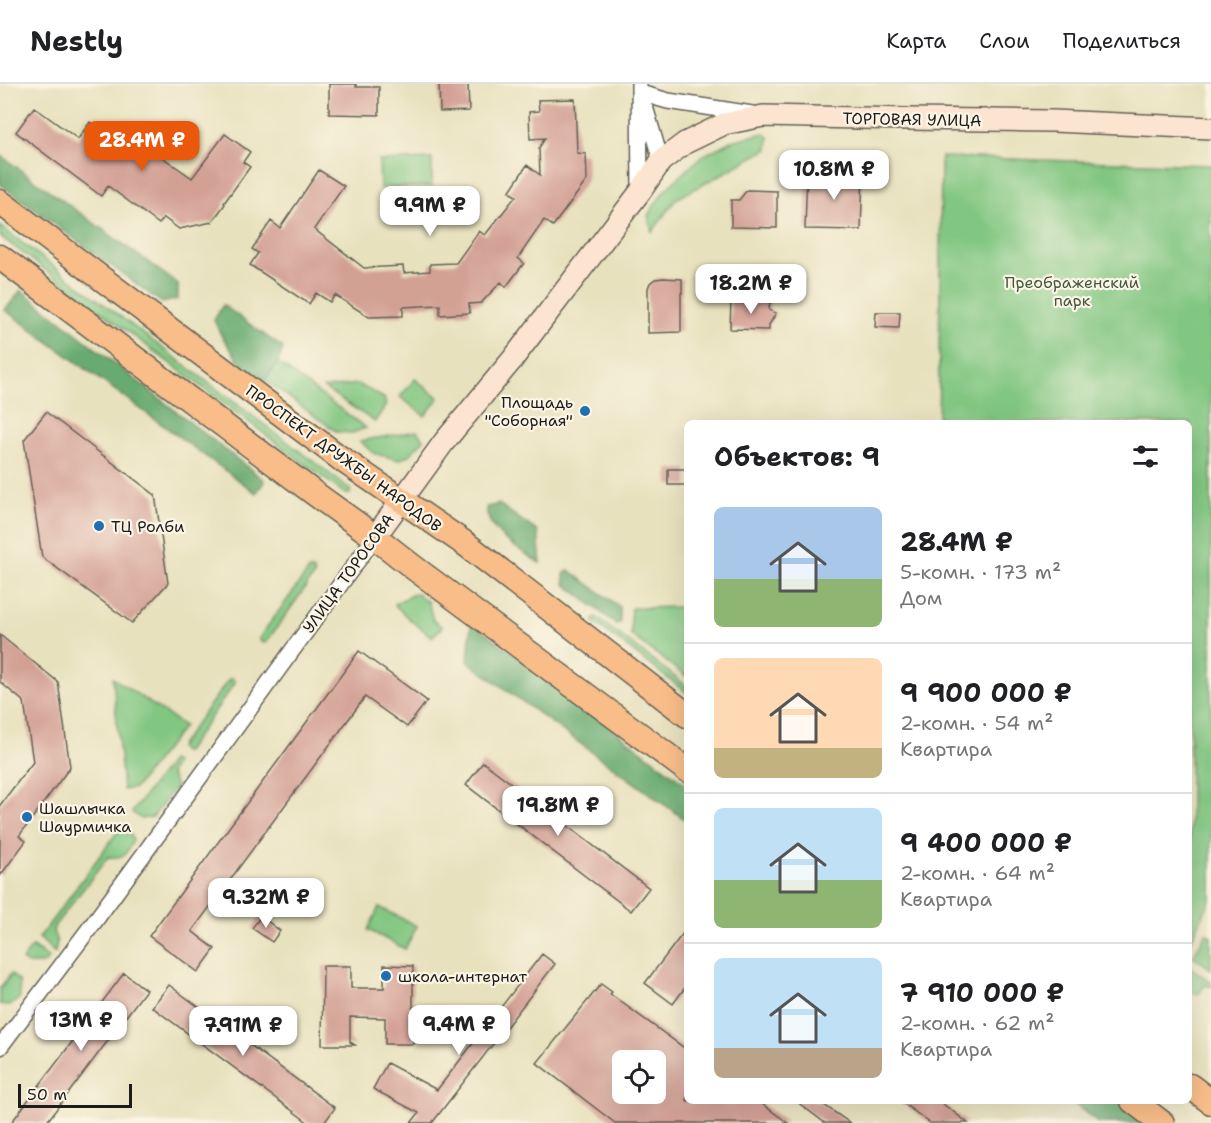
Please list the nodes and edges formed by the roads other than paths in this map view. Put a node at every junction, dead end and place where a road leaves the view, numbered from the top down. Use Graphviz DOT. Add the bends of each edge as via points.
graph roads {
  1 [pos="640,89"];
  2 [pos="763,116"];
  3 [pos="1211,128"];
  4 [pos="640,142"];
  5 [pos="661,161"];
  6 [pos="639,192"];
  7 [pos="0,202"];
  8 [pos="0,258"];
  9 [pos="402,500"];
  10 [pos="375,537"];
  11 [pos="684,713"];
  12 [pos="684,768"];
  13 [pos="0,1047"];
  14 [pos="1192,1088"];
  15 [pos="1211,1102"];
  16 [pos="1137,1104"];
  17 [pos="1162,1123"];
  1 -- 2 [label="street" via="668,102"];
  1 -- 4 [label="street"];
  1 -- 5 [label="street"];
  2 -- 3 [label="street, ТОРГОВАЯ УЛИЦА" via="1053,120"];
  2 -- 5 [label="street, ТОРГОВАЯ УЛИЦА" via="724,124 685,143"];
  4 -- 5 [label="street"];
  4 -- 6 [label="street"];
  5 -- 6 [label="street, ТОРГОВАЯ УЛИЦА"];
  6 -- 9 [label="street, УЛИЦА ТОРОСОВА"];
  7 -- 9 [label="main road, ПРОСПЕКТ ДРУЖБЫ НАРОДОВ" via="340,458"];
  8 -- 10 [label="main road"];
  9 -- 10 [label="street, УЛИЦА ТОРОСОВА"];
  9 -- 11 [label="main road, ПРОСПЕКТ ДРУЖБЫ НАРОДОВ" via="467,545"];
  10 -- 12 [label="main road"];
  10 -- 13 [label="street, УЛИЦА ТОРОСОВА"];
  14 -- 15 [label="main road"];
  16 -- 17 [label="main road"];
}
